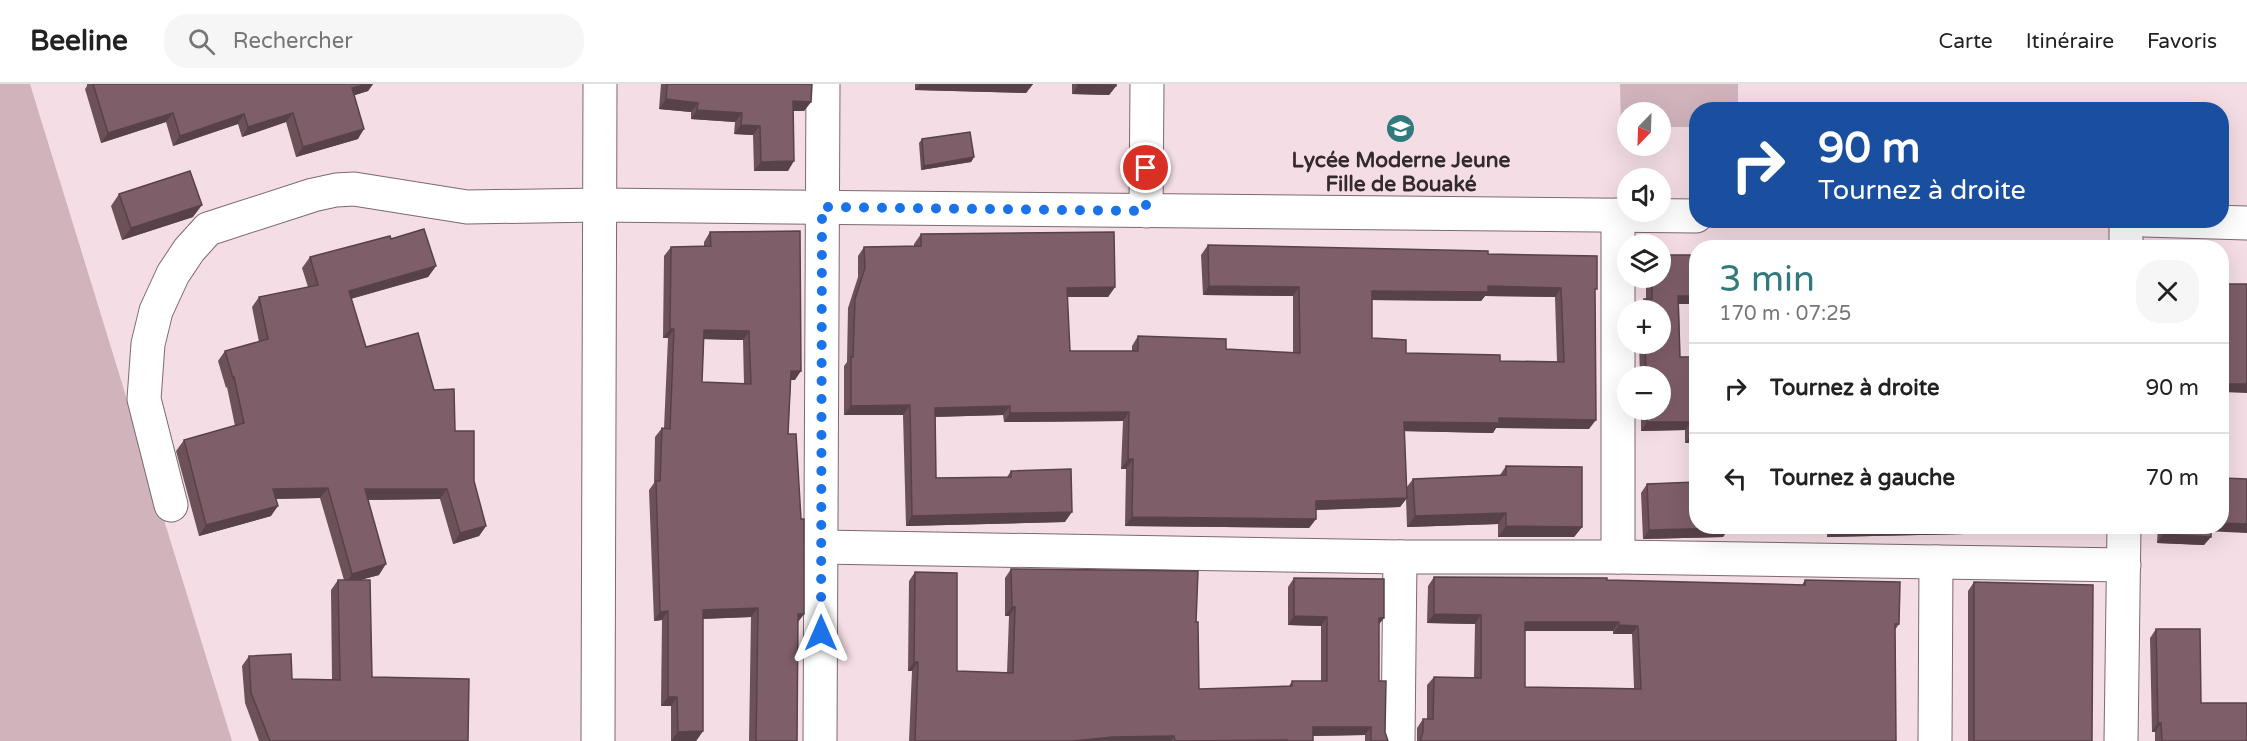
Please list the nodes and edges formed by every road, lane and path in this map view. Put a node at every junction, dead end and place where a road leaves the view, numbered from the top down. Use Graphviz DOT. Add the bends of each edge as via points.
graph roads {
  1 [pos="600,84"];
  2 [pos="823,84"];
  3 [pos="1147,84"];
  4 [pos="599,206"];
  5 [pos="822,207"];
  6 [pos="1146,211"];
  7 [pos="1617,215"];
  8 [pos="1671,216"];
  9 [pos="1689,216"];
  10 [pos="1618,222"];
  11 [pos="2229,222"];
  12 [pos="2247,223"];
  13 [pos="171,505"];
  14 [pos="2124,534"];
  15 [pos="821,547"];
  16 [pos="1400,557"];
  17 [pos="1618,557"];
  18 [pos="1936,562"];
  19 [pos="2124,565"];
  20 [pos="598,741"];
  21 [pos="820,741"];
  22 [pos="1398,741"];
  23 [pos="1935,741"];
  24 [pos="2121,741"];
  1 -- 4 [label="street"];
  2 -- 5 [label="street"];
  3 -- 6 [label="street"];
  4 -- 5 [label="street"];
  4 -- 13 [label="street" via="467,207 354,189 336,190 208,229 173,274 156,311 148,344 144,399"];
  4 -- 20 [label="street"];
  5 -- 6 [label="street"];
  5 -- 15 [label="street"];
  6 -- 7 [label="street"];
  8 -- 9 [label="street"];
  10 -- 17 [label="street"];
  11 -- 12 [label="street"];
  14 -- 19 [label="street"];
  15 -- 16 [label="street"];
  15 -- 21 [label="street"];
  16 -- 17 [label="street"];
  16 -- 22 [label="street"];
  17 -- 18 [label="street"];
  18 -- 19 [label="street"];
  18 -- 23 [label="street"];
  19 -- 24 [label="street"];
}
